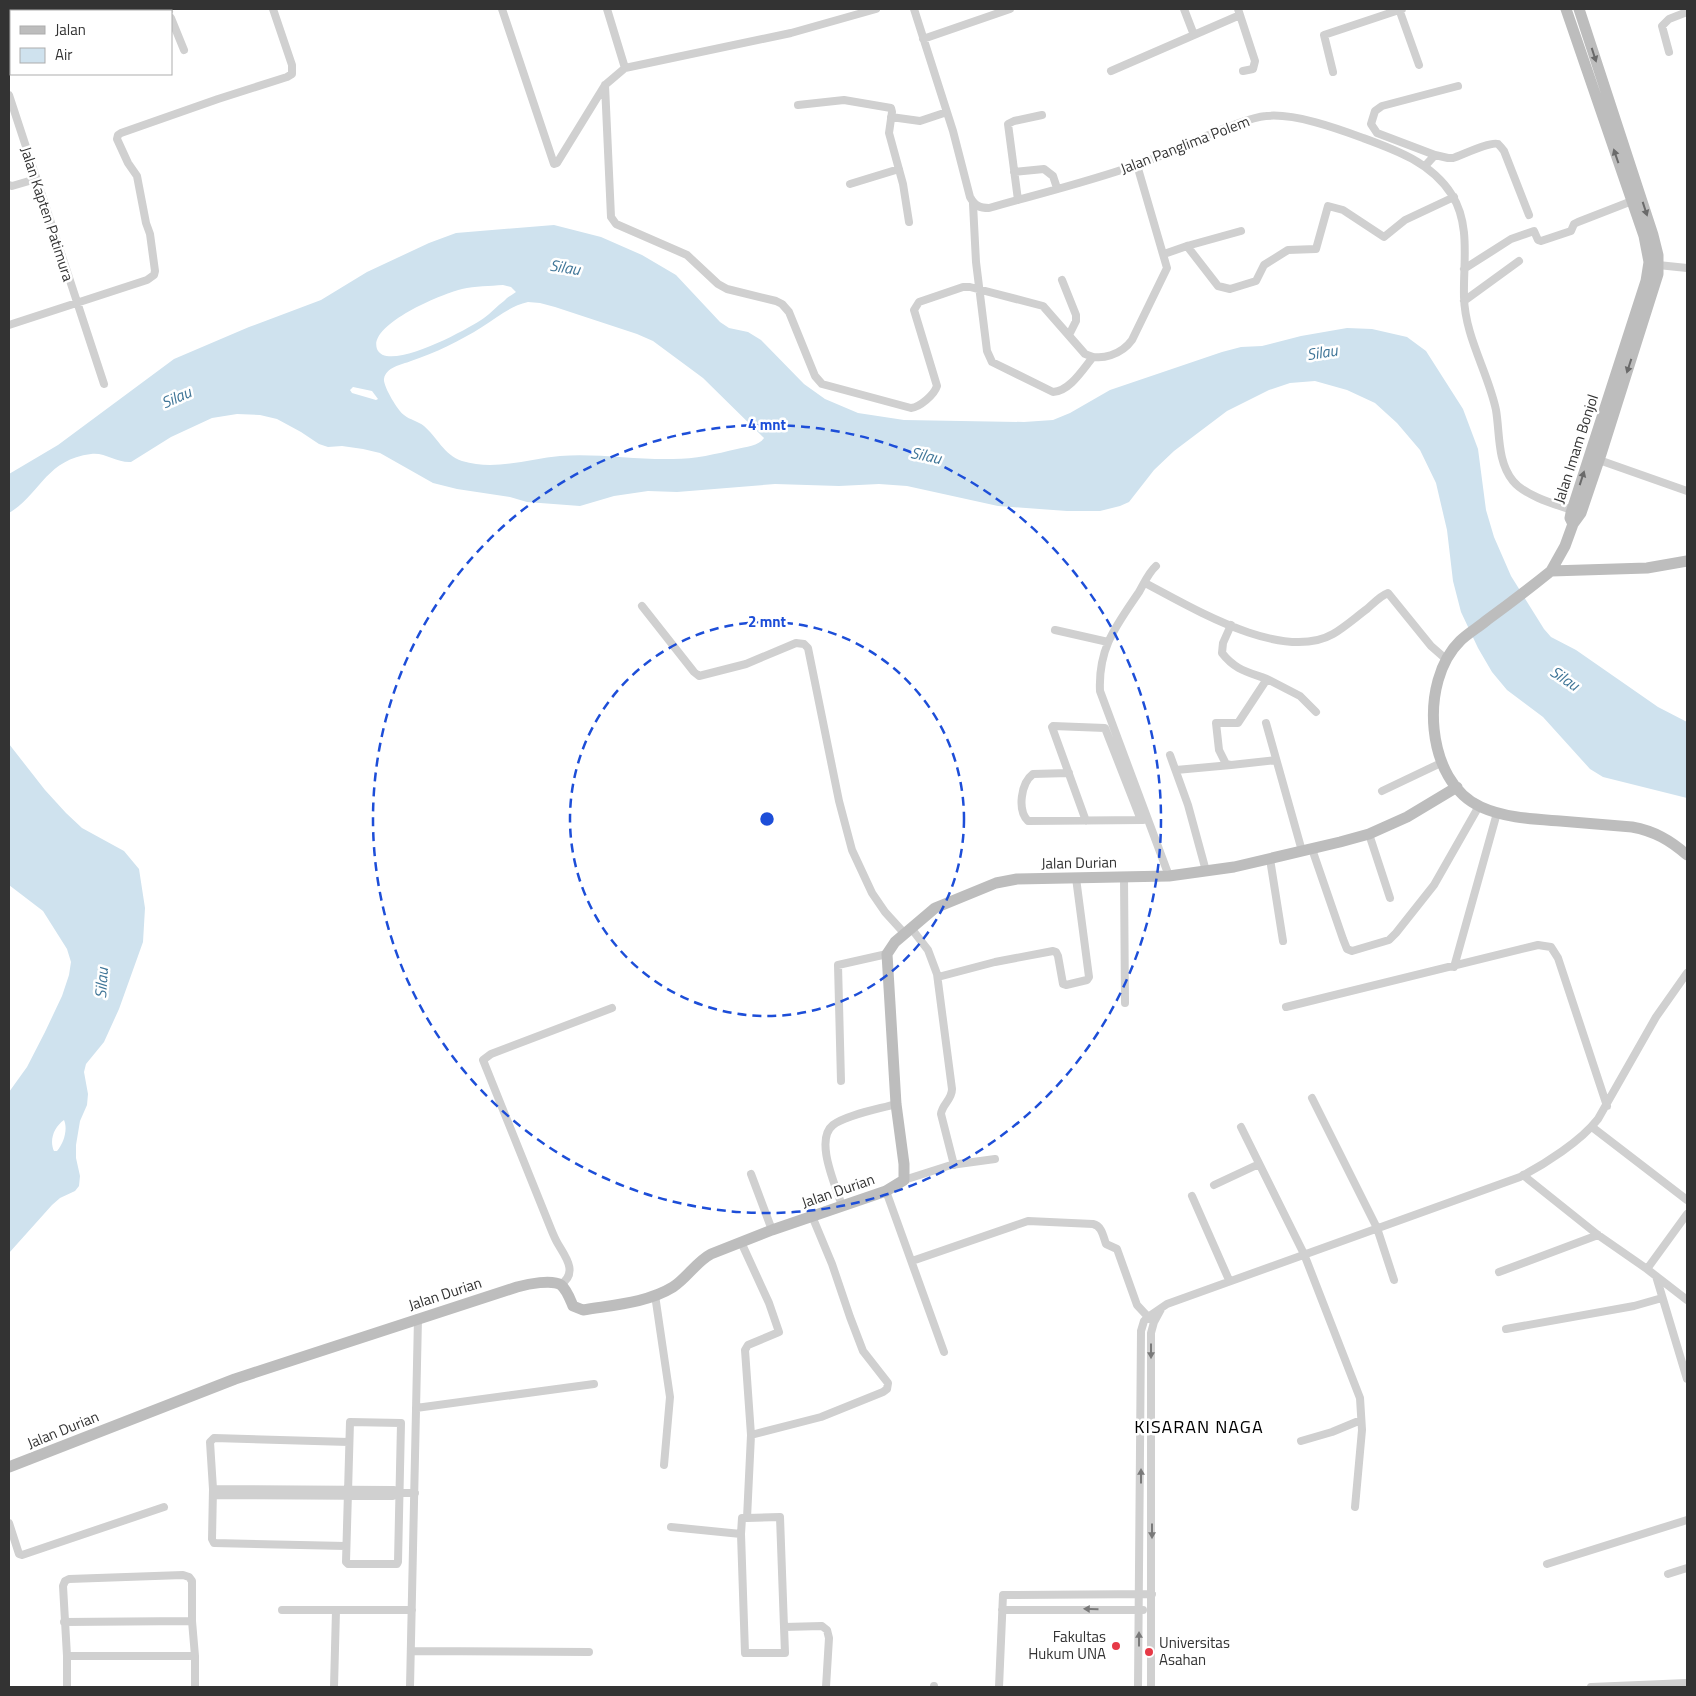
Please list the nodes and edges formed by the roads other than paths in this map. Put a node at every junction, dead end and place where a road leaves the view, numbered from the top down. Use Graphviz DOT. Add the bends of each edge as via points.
graph roads {
  1 [pos="13,9"];
  2 [pos="273,9"];
  3 [pos="502,9"];
  4 [pos="607,9"];
  5 [pos="876,9"];
  6 [pos="914,9"];
  7 [pos="1010,9"];
  8 [pos="1184,9"];
  9 [pos="1400,9"];
  10 [pos="1566,9"];
  11 [pos="1579,9"];
  12 [pos="9,10"];
  13 [pos="1239,12"];
  14 [pos="1687,12"];
  15 [pos="172,20"];
  16 [pos="1194,35"];
  17 [pos="923,39"];
  18 [pos="184,50"];
  19 [pos="1669,52"];
  20 [pos="1419,65"];
  21 [pos="625,68"];
  22 [pos="1111,71"];
  23 [pos="1243,71"];
  24 [pos="1333,72"];
  25 [pos="605,85"];
  26 [pos="1458,86"];
  27 [pos="9,95"];
  28 [pos="798,105"];
  29 [pos="947,112"];
  30 [pos="1042,115"];
  31 [pos="891,117"];
  32 [pos="1611,125"];
  33 [pos="1435,155"];
  34 [pos="1137,165"];
  35 [pos="1425,166"];
  36 [pos="899,169"];
  37 [pos="1014,172"];
  38 [pos="36,179"];
  39 [pos="850,184"];
  40 [pos="9,185"];
  41 [pos="1057,188"];
  42 [pos="1454,198"];
  43 [pos="1018,200"];
  44 [pos="1632,201"];
  45 [pos="974,204"];
  46 [pos="1529,215"];
  47 [pos="909,222"];
  48 [pos="1242,231"];
  49 [pos="1187,246"];
  50 [pos="1164,254"];
  51 [pos="1519,262"];
  52 [pos="1658,265"];
  53 [pos="1687,268"];
  54 [pos="1464,269"];
  55 [pos="1062,280"];
  56 [pos="980,289"];
  57 [pos="1464,301"];
  58 [pos="76,304"];
  59 [pos="9,325"];
  60 [pos="1069,335"];
  61 [pos="1093,357"];
  62 [pos="104,384"];
  63 [pos="1597,454"];
  64 [pos="1687,491"];
  65 [pos="1576,512"];
  66 [pos="1687,561"];
  67 [pos="1156,566"];
  68 [pos="1551,571"];
  69 [pos="1145,583"];
  70 [pos="642,606"];
  71 [pos="1230,626"];
  72 [pos="1055,630"];
  73 [pos="1108,642"];
  74 [pos="1447,660"];
  75 [pos="1267,679"];
  76 [pos="1316,712"];
  77 [pos="1266,723"];
  78 [pos="1170,755"];
  79 [pos="1276,760"];
  80 [pos="1441,763"];
  81 [pos="1231,765"];
  82 [pos="1176,770"];
  83 [pos="1069,773"];
  84 [pos="1457,788"];
  85 [pos="1382,791"];
  86 [pos="1479,806"];
  87 [pos="1497,813"];
  88 [pos="1144,820"];
  89 [pos="1086,821"];
  90 [pos="1370,834"];
  91 [pos="1307,850"];
  92 [pos="1687,854"];
  93 [pos="1270,859"];
  94 [pos="1206,871"];
  95 [pos="1169,876"];
  96 [pos="1124,877"];
  97 [pos="1076,878"];
  98 [pos="1390,898"];
  99 [pos="908,931"];
  100 [pos="1283,940"];
  101 [pos="887,954"];
  102 [pos="1454,967"];
  103 [pos="1687,973"];
  104 [pos="938,977"];
  105 [pos="1125,1002"];
  106 [pos="612,1008"];
  107 [pos="1286,1008"];
  108 [pos="841,1081"];
  109 [pos="1312,1098"];
  110 [pos="896,1104"];
  111 [pos="1606,1106"];
  112 [pos="1241,1127"];
  113 [pos="1592,1127"];
  114 [pos="995,1158"];
  115 [pos="1259,1164"];
  116 [pos="954,1165"];
  117 [pos="751,1174"];
  118 [pos="1523,1175"];
  119 [pos="904,1180"];
  120 [pos="1214,1185"];
  121 [pos="886,1191"];
  122 [pos="1192,1196"];
  123 [pos="1687,1200"];
  124 [pos="842,1206"];
  125 [pos="1687,1214"];
  126 [pos="812,1216"];
  127 [pos="1377,1228"];
  128 [pos="772,1230"];
  129 [pos="1598,1234"];
  130 [pos="741,1242"];
  131 [pos="1304,1254"];
  132 [pos="912,1261"];
  133 [pos="1647,1269"];
  134 [pos="1499,1272"];
  135 [pos="1656,1276"];
  136 [pos="1229,1280"];
  137 [pos="1394,1280"];
  138 [pos="560,1285"];
  139 [pos="655,1296"];
  140 [pos="1662,1298"];
  141 [pos="1687,1300"];
  142 [pos="418,1318"];
  143 [pos="1151,1319"];
  144 [pos="1506,1329"];
  145 [pos="944,1352"];
  146 [pos="1687,1378"];
  147 [pos="594,1384"];
  148 [pos="416,1408"];
  149 [pos="1361,1420"];
  150 [pos="752,1435"];
  151 [pos="1301,1441"];
  152 [pos="349,1442"];
  153 [pos="664,1465"];
  154 [pos="9,1467"];
  155 [pos="213,1492"];
  156 [pos="348,1493"];
  157 [pos="399,1493"];
  158 [pos="415,1493"];
  159 [pos="164,1506"];
  160 [pos="1355,1507"];
  161 [pos="747,1518"];
  162 [pos="1687,1520"];
  163 [pos="9,1523"];
  164 [pos="671,1528"];
  165 [pos="741,1534"];
  166 [pos="346,1546"];
  167 [pos="1547,1564"];
  168 [pos="1687,1568"];
  169 [pos="1668,1574"];
  170 [pos="1140,1594"];
  171 [pos="1152,1594"];
  172 [pos="282,1610"];
  173 [pos="336,1610"];
  174 [pos="412,1610"];
  175 [pos="1002,1610"];
  176 [pos="1140,1610"];
  177 [pos="1152,1610"];
  178 [pos="192,1621"];
  179 [pos="64,1622"];
  180 [pos="784,1627"];
  181 [pos="411,1651"];
  182 [pos="590,1652"];
  183 [pos="67,1656"];
  184 [pos="195,1656"];
  185 [pos="1687,1683"];
  186 [pos="67,1687"];
  187 [pos="195,1687"];
  188 [pos="334,1687"];
  189 [pos="410,1687"];
  190 [pos="826,1687"];
  191 [pos="999,1687"];
  192 [pos="1138,1687"];
  193 [pos="1151,1687"];
  194 [pos="1592,1687"];
  195 [pos="1608,1687"];
  1 -- 12 [label="street"];
  2 -- 58 [label="street" via="292,65 292,74 118,135 128,163 137,176 155,271 147,280"];
  3 -- 25 [label="street" via="554,164"];
  4 -- 21 [label="street"];
  5 -- 21 [label="street" via="791,33"];
  6 -- 17 [label="street"];
  7 -- 17 [label="street"];
  8 -- 16 [label="street"];
  9 -- 20 [label="street"];
  9 -- 24 [label="street" via="1324,36"];
  10 -- 32 [label="street, Jalan Imam Bonjol"];
  11 -- 32 [label="street, Jalan Imam Bonjol, one-way"];
  13 -- 16 [label="street"];
  13 -- 23 [label="street" via="1255,61 1253,69"];
  14 -- 19 [label="street" via="1669,19 1662,26"];
  15 -- 18 [label="street"];
  16 -- 22 [label="street"];
  17 -- 29 [label="street"];
  21 -- 25 [label="street"];
  25 -- 56 [label="street" via="613,221 686,256 727,289 782,304 789,312 815,376 822,384 916,408 935,392 937,386 914,310 916,303 963,287"];
  26 -- 33 [label="street" via="1375,110 1371,124 1377,133"];
  27 -- 38 [label="street, Jalan Kapten Patimura"];
  28 -- 31 [label="street" via="844,100 890,107"];
  29 -- 31 [label="street" via="917,121"];
  29 -- 45 [label="street"];
  30 -- 37 [label="street" via="1008,124"];
  31 -- 36 [label="street" via="889,133"];
  44 -- 32 [label="street, Jalan Imam Bonjol, one-way"];
  32 -- 52 [label="street, Jalan Imam Bonjol, one-way" via="1653,235"];
  33 -- 35 [label="street"];
  33 -- 46 [label="street" via="1453,158 1494,143 1499,145"];
  34 -- 35 [label="street, Jalan Panglima Polem" via="1251,119 1278,115 1342,130 1400,151"];
  34 -- 41 [label="street, Jalan Panglima Polem"];
  34 -- 50 [label="street"];
  35 -- 42 [label="street, Jalan Panglima Polem" via="1443,182"];
  36 -- 39 [label="street"];
  36 -- 47 [label="street"];
  37 -- 41 [label="street" via="1044,169 1053,176"];
  37 -- 43 [label="street"];
  38 -- 40 [label="street"];
  38 -- 58 [label="street, Jalan Kapten Patimura"];
  41 -- 43 [label="street, Jalan Panglima Polem"];
  42 -- 49 [label="street" via="1404,220 1384,237 1343,210 1329,206 1316,249 1288,250 1264,265 1256,281 1230,289 1218,286"];
  42 -- 54 [label="street, Jalan Panglima Polem" via="1463,227"];
  43 -- 45 [label="street, Jalan Panglima Polem" via="989,208"];
  44 -- 54 [label="street" via="1578,222 1572,231 1563,235 1541,241 1534,231 1511,239"];
  44 -- 63 [label="street, Jalan Imam Bonjol" via="1647,245 1648,272"];
  45 -- 56 [label="street"];
  48 -- 49 [label="street"];
  49 -- 50 [label="street"];
  50 -- 61 [label="street" via="1167,268 1128,345 1117,353"];
  51 -- 57 [label="street"];
  52 -- 53 [label="street"];
  52 -- 63 [label="street, Jalan Imam Bonjol, one-way"];
  54 -- 57 [label="street, Jalan Panglima Polem"];
  55 -- 60 [label="street" via="1076,315"];
  56 -- 60 [label="street" via="1043,306"];
  56 -- 61 [label="street" via="987,351 992,362 1058,392 1066,388"];
  57 -- 65 [label="street, Jalan Panglima Polem" via="1473,343 1492,395 1505,470 1524,491"];
  58 -- 59 [label="street"];
  58 -- 62 [label="street, Jalan Kapten Patimura"];
  60 -- 61 [label="street" via="1085,354"];
  63 -- 64 [label="street"];
  63 -- 65 [label="street, Jalan Imam Bonjol"];
  65 -- 68 [label="street, Jalan Imam Bonjol" via="1570,518 1573,524 1563,551"];
  66 -- 68 [label="street" via="1647,568"];
  67 -- 69 [label="street"];
  68 -- 74 [label="street" via="1460,641"];
  69 -- 71 [label="street"];
  69 -- 73 [label="street"];
  70 -- 99 [label="street" via="700,676 746,664 796,643 808,648 838,801 852,850 872,893 885,912"];
  71 -- 74 [label="street" via="1281,641 1310,642 1332,634 1388,593 1431,646"];
  71 -- 75 [label="street" via="1222,653 1240,669"];
  72 -- 73 [label="street"];
  73 -- 88 [label="street" via="1101,660 1100,691"];
  74 -- 80 [label="street" via="1438,681 1433,721"];
  75 -- 76 [label="street" via="1300,696"];
  75 -- 81 [label="street" via="1238,723 1216,722 1219,750 1226,764"];
  77 -- 79 [label="street"];
  78 -- 82 [label="street"];
  79 -- 81 [label="street"];
  79 -- 91 [label="street"];
  80 -- 84 [label="street"];
  80 -- 85 [label="street"];
  81 -- 82 [label="street"];
  82 -- 94 [label="street"];
  83 -- 88 [label="street" via="1052,726 1105,728"];
  83 -- 89 [label="street"];
  83 -- 89 [label="street" via="1033,774 1029,777 1020,806 1023,815 1028,821"];
  84 -- 86 [label="street"];
  84 -- 90 [label="street, Jalan Durian"];
  86 -- 87 [label="street"];
  86 -- 91 [label="street" via="1434,885 1396,933 1389,940 1352,951 1342,939"];
  87 -- 92 [label="street" via="1646,830 1675,844"];
  87 -- 102 [label="street"];
  88 -- 89 [label="street"];
  88 -- 95 [label="street"];
  90 -- 91 [label="street, Jalan Durian"];
  90 -- 98 [label="street"];
  91 -- 93 [label="street, Jalan Durian"];
  93 -- 94 [label="street, Jalan Durian"];
  93 -- 100 [label="street"];
  94 -- 95 [label="street, Jalan Durian"];
  95 -- 96 [label="street, Jalan Durian"];
  96 -- 97 [label="street, Jalan Durian"];
  96 -- 105 [label="street"];
  97 -- 99 [label="street, Jalan Durian" via="1017,879 996,883 935,908"];
  97 -- 104 [label="street" via="1087,980 1063,984 1058,956 1053,951"];
  99 -- 101 [label="street, Jalan Durian"];
  99 -- 104 [label="street" via="928,950"];
  101 -- 108 [label="street" via="838,965"];
  101 -- 110 [label="street"];
  102 -- 107 [label="street"];
  102 -- 111 [label="street" via="1538,945 1551,947 1558,958"];
  103 -- 111 [label="street" via="1656,1017"];
  104 -- 116 [label="street" via="952,1089 941,1114"];
  106 -- 138 [label="street" via="491,1054 483,1060 567,1258 569,1275"];
  109 -- 127 [label="street"];
  110 -- 119 [label="street"];
  110 -- 124 [label="street" via="842,1119 827,1132 825,1150"];
  111 -- 113 [label="street"];
  112 -- 115 [label="street"];
  113 -- 118 [label="street"];
  113 -- 123 [label="street"];
  114 -- 116 [label="street"];
  115 -- 120 [label="street"];
  115 -- 131 [label="street"];
  116 -- 119 [label="street"];
  117 -- 128 [label="street"];
  118 -- 127 [label="street"];
  118 -- 129 [label="street"];
  119 -- 121 [label="street, Jalan Durian"];
  121 -- 124 [label="street, Jalan Durian"];
  121 -- 132 [label="street"];
  122 -- 136 [label="street"];
  124 -- 126 [label="street, Jalan Durian"];
  125 -- 133 [label="street"];
  126 -- 128 [label="street, Jalan Durian"];
  126 -- 150 [label="street" via="863,1351 888,1383 887,1389 821,1417"];
  127 -- 131 [label="street"];
  127 -- 137 [label="street"];
  128 -- 130 [label="street, Jalan Durian"];
  129 -- 133 [label="street"];
  129 -- 134 [label="street"];
  130 -- 139 [label="street, Jalan Durian" via="704,1258 675,1286"];
  130 -- 150 [label="street" via="779,1332 746,1347"];
  131 -- 136 [label="street"];
  131 -- 149 [label="street" via="1360,1398"];
  132 -- 143 [label="street" via="1028,1220 1098,1225 1106,1244 1117,1249 1137,1305"];
  132 -- 145 [label="street"];
  133 -- 135 [label="street"];
  135 -- 140 [label="street"];
  135 -- 141 [label="street"];
  136 -- 143 [label="street" via="1163,1305"];
  138 -- 139 [label="street, Jalan Durian" via="573,1306 583,1310"];
  138 -- 142 [label="street, Jalan Durian" via="553,1282 517,1287"];
  139 -- 153 [label="street" via="670,1397"];
  140 -- 144 [label="street"];
  140 -- 146 [label="street"];
  142 -- 148 [label="street"];
  142 -- 154 [label="street, Jalan Durian" via="236,1379"];
  170 -- 143 [label="street, one-way" via="1142,1331 1144,1321"];
  143 -- 171 [label="street, one-way"];
  147 -- 148 [label="street"];
  148 -- 158 [label="street"];
  149 -- 151 [label="street"];
  149 -- 160 [label="street"];
  150 -- 161 [label="street"];
  152 -- 155 [label="street" via="214,1438 210,1442"];
  152 -- 156 [label="street"];
  152 -- 157 [label="street" via="349,1422 400,1422"];
  155 -- 156 [label="street"];
  155 -- 166 [label="street" via="212,1539 216,1544"];
  156 -- 157 [label="street" via="393,1496"];
  156 -- 166 [label="street"];
  157 -- 158 [label="street"];
  157 -- 166 [label="street" via="398,1563 348,1564"];
  158 -- 174 [label="street"];
  159 -- 163 [label="street" via="22,1555"];
  161 -- 165 [label="street" via="742,1518"];
  161 -- 180 [label="street" via="780,1517"];
  162 -- 167 [label="street"];
  164 -- 165 [label="street"];
  165 -- 180 [label="street" via="745,1653 785,1652"];
  168 -- 169 [label="street"];
  170 -- 171 [label="street"];
  170 -- 175 [label="street" via="1004,1595"];
  170 -- 176 [label="street"];
  171 -- 177 [label="street"];
  172 -- 173 [label="street"];
  173 -- 174 [label="street"];
  173 -- 188 [label="street"];
  174 -- 181 [label="street"];
  176 -- 175 [label="street, one-way"];
  175 -- 191 [label="street"];
  176 -- 177 [label="street"];
  192 -- 176 [label="street, one-way"];
  177 -- 193 [label="street"];
  178 -- 179 [label="street"];
  178 -- 179 [label="street" via="192,1581 183,1575 69,1579 62,1586"];
  178 -- 184 [label="street"];
  179 -- 183 [label="street"];
  180 -- 190 [label="street" via="822,1626 827,1630"];
  181 -- 182 [label="street"];
  181 -- 189 [label="street"];
  183 -- 184 [label="street"];
  183 -- 186 [label="street"];
  184 -- 187 [label="street"];
  185 -- 195 [label="street"];
  194 -- 195 [label="street"];
}
